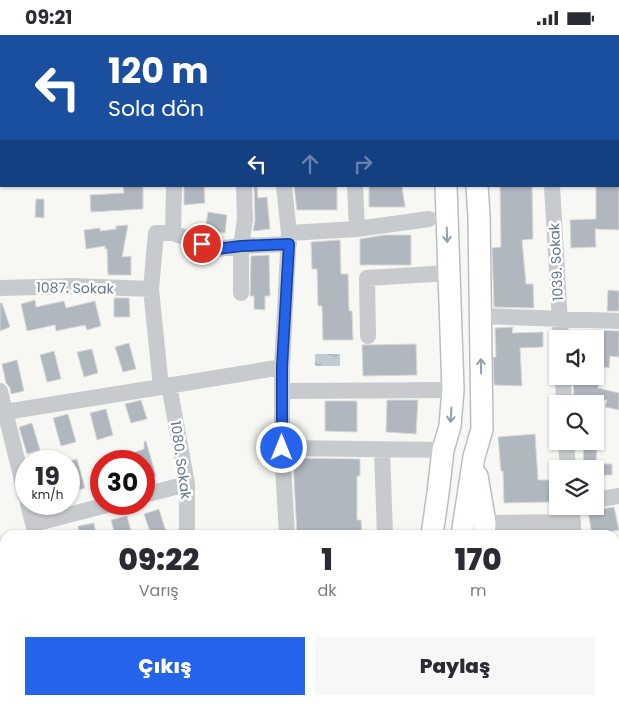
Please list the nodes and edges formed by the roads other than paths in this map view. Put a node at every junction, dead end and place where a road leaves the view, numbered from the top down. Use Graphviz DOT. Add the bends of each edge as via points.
graph roads {
  1 [pos="174,187"];
  2 [pos="244,187"];
  3 [pos="284,187"];
  4 [pos="355,187"];
  5 [pos="446,187"];
  6 [pos="477,187"];
  7 [pos="552,187"];
  8 [pos="429,219"];
  9 [pos="357,229"];
  10 [pos="173,233"];
  11 [pos="289,238"];
  12 [pos="241,246"];
  13 [pos="449,273"];
  14 [pos="0,288"];
  15 [pos="151,289"];
  16 [pos="241,293"];
  17 [pos="480,316"];
  18 [pos="560,319"];
  19 [pos="619,321"];
  20 [pos="561,330"];
  21 [pos="368,336"];
  22 [pos="282,367"];
  23 [pos="165,386"];
  24 [pos="453,390"];
  25 [pos="0,391"];
  26 [pos="282,391"];
  27 [pos="5,412"];
  28 [pos="282,448"];
  29 [pos="382,450"];
  30 [pos="443,450"];
  31 [pos="15,452"];
  32 [pos="474,457"];
  33 [pos="187,485"];
  34 [pos="155,492"];
  35 [pos="619,496"];
  36 [pos="604,498"];
  37 [pos="90,511"];
  38 [pos="31,515"];
  39 [pos="572,521"];
  40 [pos="35,529"];
  41 [pos="485,529"];
  42 [pos="187,530"];
  43 [pos="287,530"];
  44 [pos="385,530"];
  45 [pos="433,530"];
  46 [pos="463,530"];
  1 -- 10 [label="street"];
  2 -- 12 [label="street" via="245,220"];
  3 -- 11 [label="street"];
  4 -- 9 [label="street"];
  5 -- 13 [label="main road, one-way"];
  6 -- 17 [label="main road"];
  7 -- 18 [label="street, 1039. Sokak"];
  8 -- 9 [label="street"];
  9 -- 11 [label="street"];
  10 -- 12 [label="street" via="217,249"];
  10 -- 15 [label="street" via="156,233"];
  11 -- 12 [label="street"];
  11 -- 22 [label="street"];
  12 -- 16 [label="street"];
  13 -- 21 [label="street" via="367,278"];
  13 -- 24 [label="main road"];
  14 -- 15 [label="street, 1087. Sokak"];
  15 -- 23 [label="street, 1080. Sokak"];
  17 -- 18 [label="street"];
  32 -- 17 [label="main road, one-way" via="482,429"];
  18 -- 19 [label="street"];
  18 -- 20 [label="street, 1039. Sokak"];
  22 -- 23 [label="street"];
  22 -- 26 [label="street"];
  23 -- 27 [label="street"];
  23 -- 33 [label="street, 1080. Sokak"];
  24 -- 26 [label="street"];
  24 -- 30 [label="main road, one-way" via="450,426"];
  25 -- 27 [label="street"];
  26 -- 28 [label="street"];
  27 -- 31 [label="street"];
  28 -- 29 [label="street"];
  28 -- 43 [label="street"];
  29 -- 30 [label="street"];
  29 -- 44 [label="street"];
  30 -- 45 [label="main road"];
  32 -- 41 [label="main road"];
  32 -- 46 [label="main road"];
  33 -- 34 [label="street"];
  33 -- 42 [label="street, 1080. Sokak"];
  35 -- 36 [label="street"];
  37 -- 40 [label="street"];
  38 -- 40 [label="street"];
  39 -- 41 [label="street"];
}
